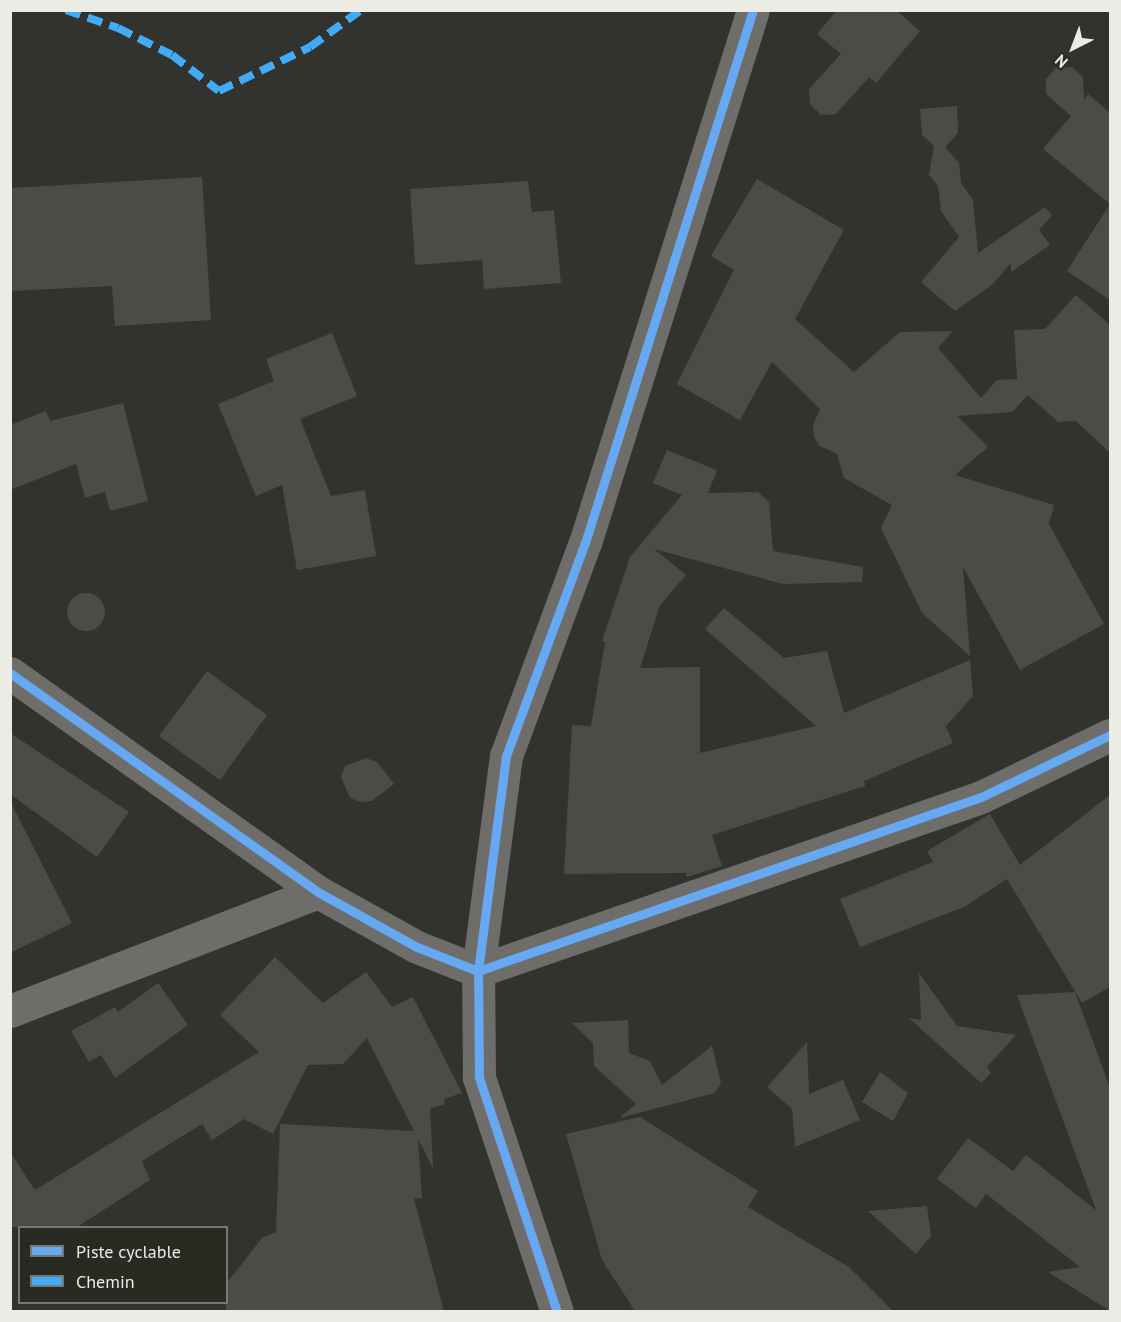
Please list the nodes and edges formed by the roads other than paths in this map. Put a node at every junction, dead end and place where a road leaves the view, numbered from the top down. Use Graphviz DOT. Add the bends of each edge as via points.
graph roads {
  1 [pos="753,10"];
  2 [pos="10,673"];
  3 [pos="1110,735"];
  4 [pos="318,892"];
  5 [pos="478,971"];
  6 [pos="10,1011"];
  7 [pos="557,1311"];
  1 -- 5 [label="street" via="585,543 506,756"];
  2 -- 4 [label="street"];
  3 -- 5 [label="street" via="981,797"];
  4 -- 5 [label="street" via="417,947"];
  4 -- 6 [label="street"];
  5 -- 7 [label="street" via="479,1077"];
}
